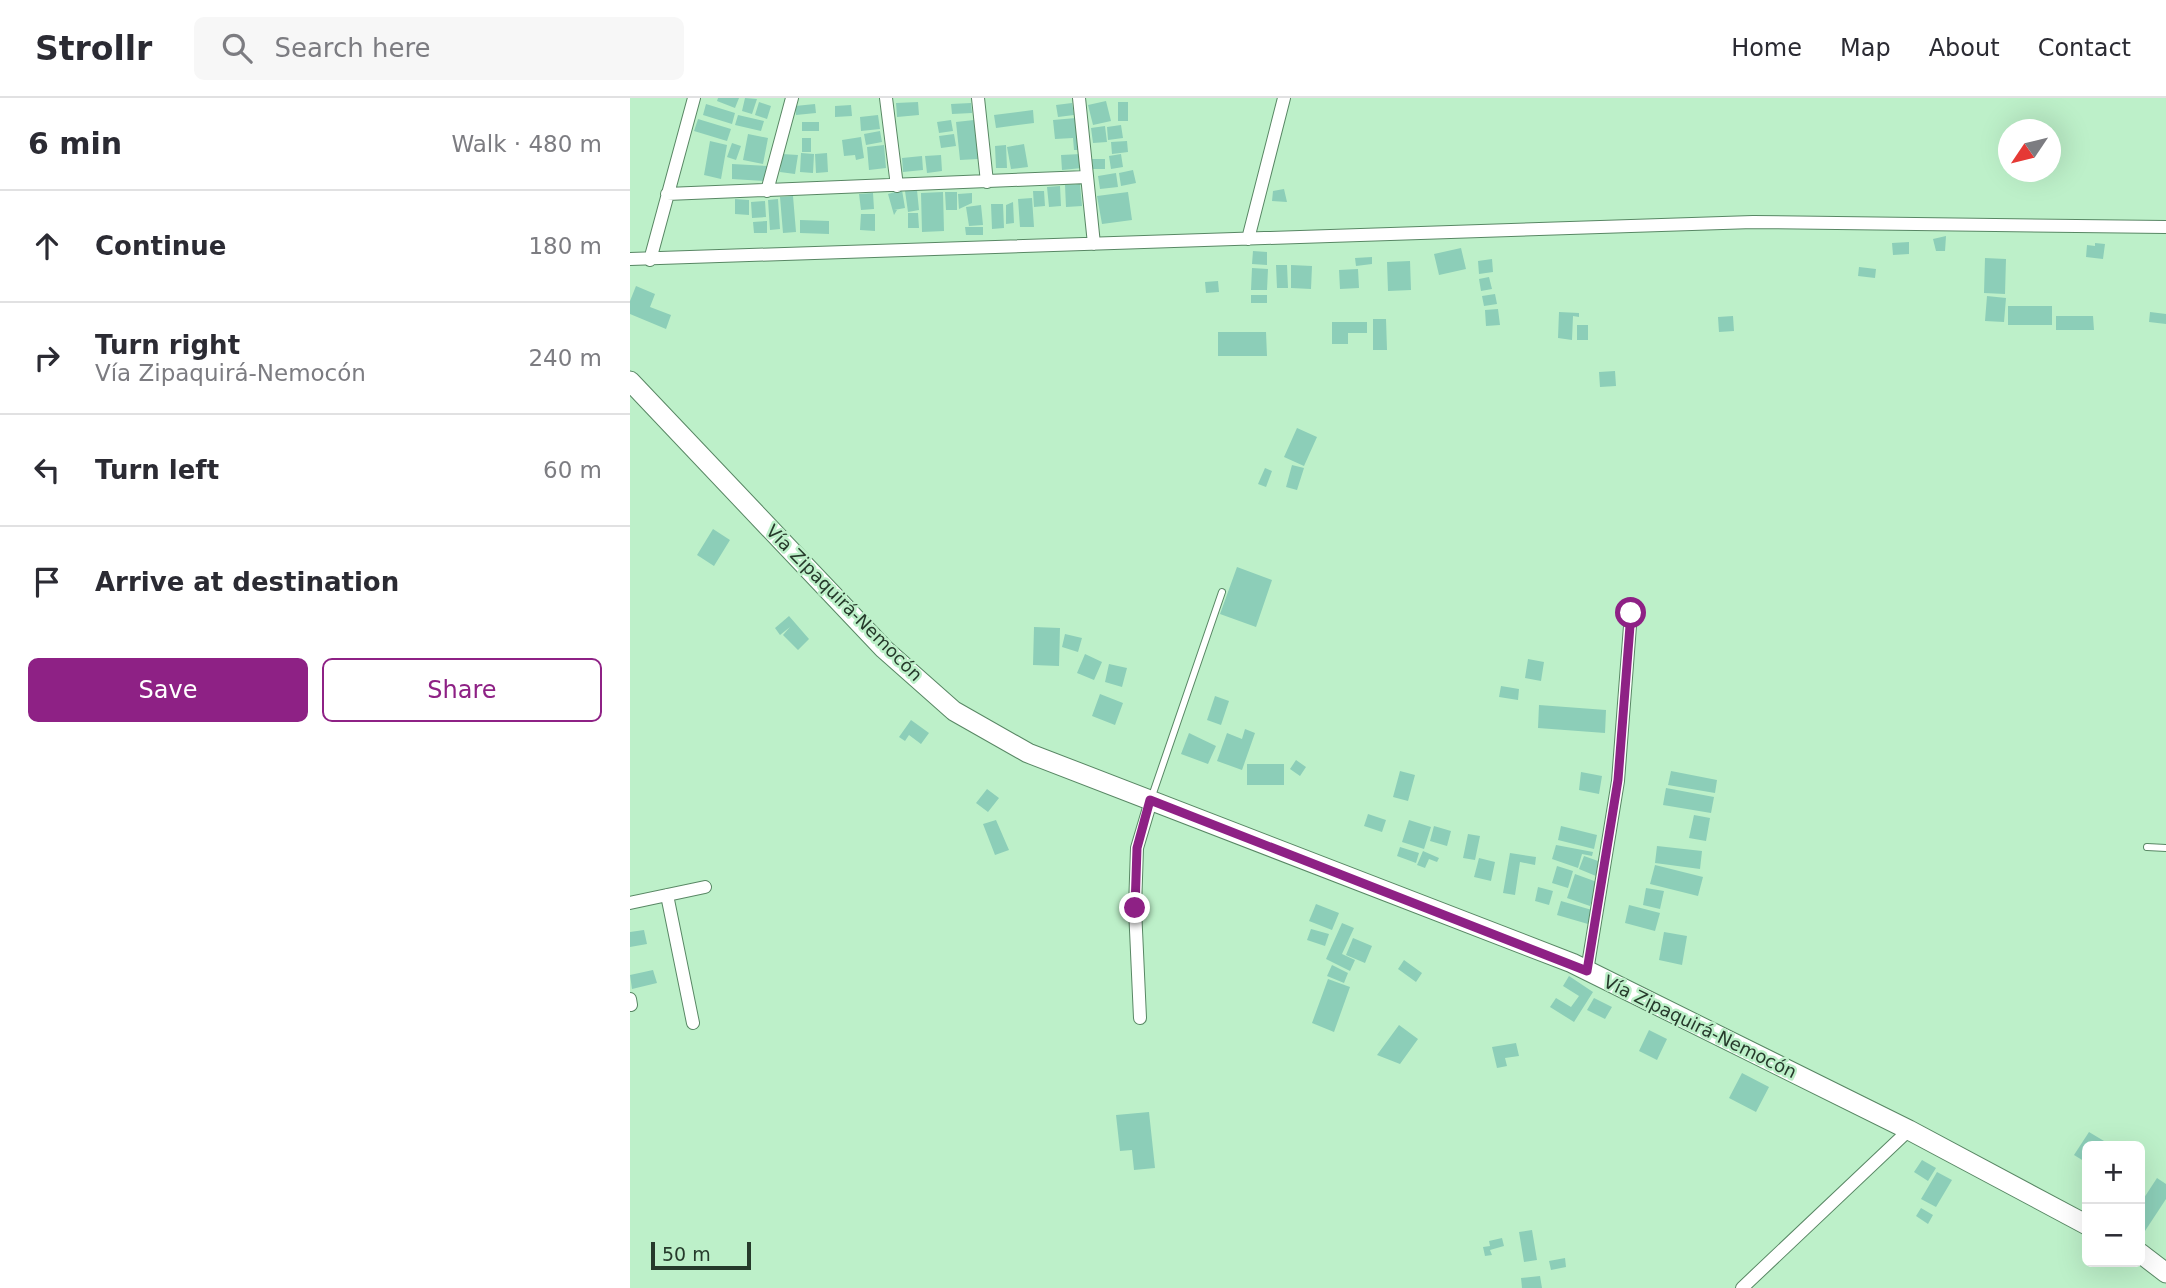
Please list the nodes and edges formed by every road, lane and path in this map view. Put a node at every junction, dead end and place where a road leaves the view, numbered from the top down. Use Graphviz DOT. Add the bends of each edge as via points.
graph roads {
  1 [pos="694,98"];
  2 [pos="792,98"];
  3 [pos="886,98"];
  4 [pos="978,98"];
  5 [pos="1079,98"];
  6 [pos="1284,98"];
  7 [pos="1087,177"];
  8 [pos="987,182"];
  9 [pos="897,186"];
  10 [pos="767,191"];
  11 [pos="667,194"];
  12 [pos="2166,227"];
  13 [pos="1248,239"];
  14 [pos="1094,244"];
  15 [pos="630,259"];
  16 [pos="650,260"];
  17 [pos="630,381"];
  18 [pos="1222,592"];
  19 [pos="1631,613"];
  20 [pos="1150,800"];
  21 [pos="2147,847"];
  22 [pos="2166,848"];
  23 [pos="705,887"];
  24 [pos="667,895"];
  25 [pos="630,903"];
  26 [pos="1587,971"];
  27 [pos="1140,1018"];
  28 [pos="693,1023"];
  29 [pos="1909,1130"];
  30 [pos="2082,1222"];
  31 [pos="2145,1257"];
  32 [pos="2166,1273"];
  33 [pos="1742,1288"];
  1 -- 11 [label="street"];
  2 -- 10 [label="street"];
  3 -- 9 [label="street"];
  4 -- 8 [label="street"];
  5 -- 7 [label="street"];
  6 -- 13 [label="street"];
  7 -- 8 [label="street"];
  7 -- 14 [label="street"];
  8 -- 9 [label="street"];
  9 -- 10 [label="street"];
  10 -- 11 [label="street"];
  11 -- 16 [label="street"];
  12 -- 13 [label="street" via="1753,222"];
  13 -- 14 [label="street"];
  14 -- 16 [label="street"];
  15 -- 16 [label="street"];
  17 -- 20 [label="main road, Vía Zipaquirá-Nemocón" via="884,649 954,711 1028,753"];
  18 -- 20 [label="lane"];
  19 -- 26 [label="street" via="1618,780"];
  20 -- 26 [label="main road, Vía Zipaquirá-Nemocón"];
  20 -- 27 [label="street" via="1137,848"];
  21 -- 22 [label="lane"];
  23 -- 24 [label="street"];
  24 -- 25 [label="street"];
  24 -- 28 [label="street"];
  26 -- 29 [label="main road, Vía Zipaquirá-Nemocón"];
  29 -- 30 [label="main road, Vía Zipaquirá-Nemocón"];
  29 -- 33 [label="street"];
  31 -- 32 [label="main road"];
}
